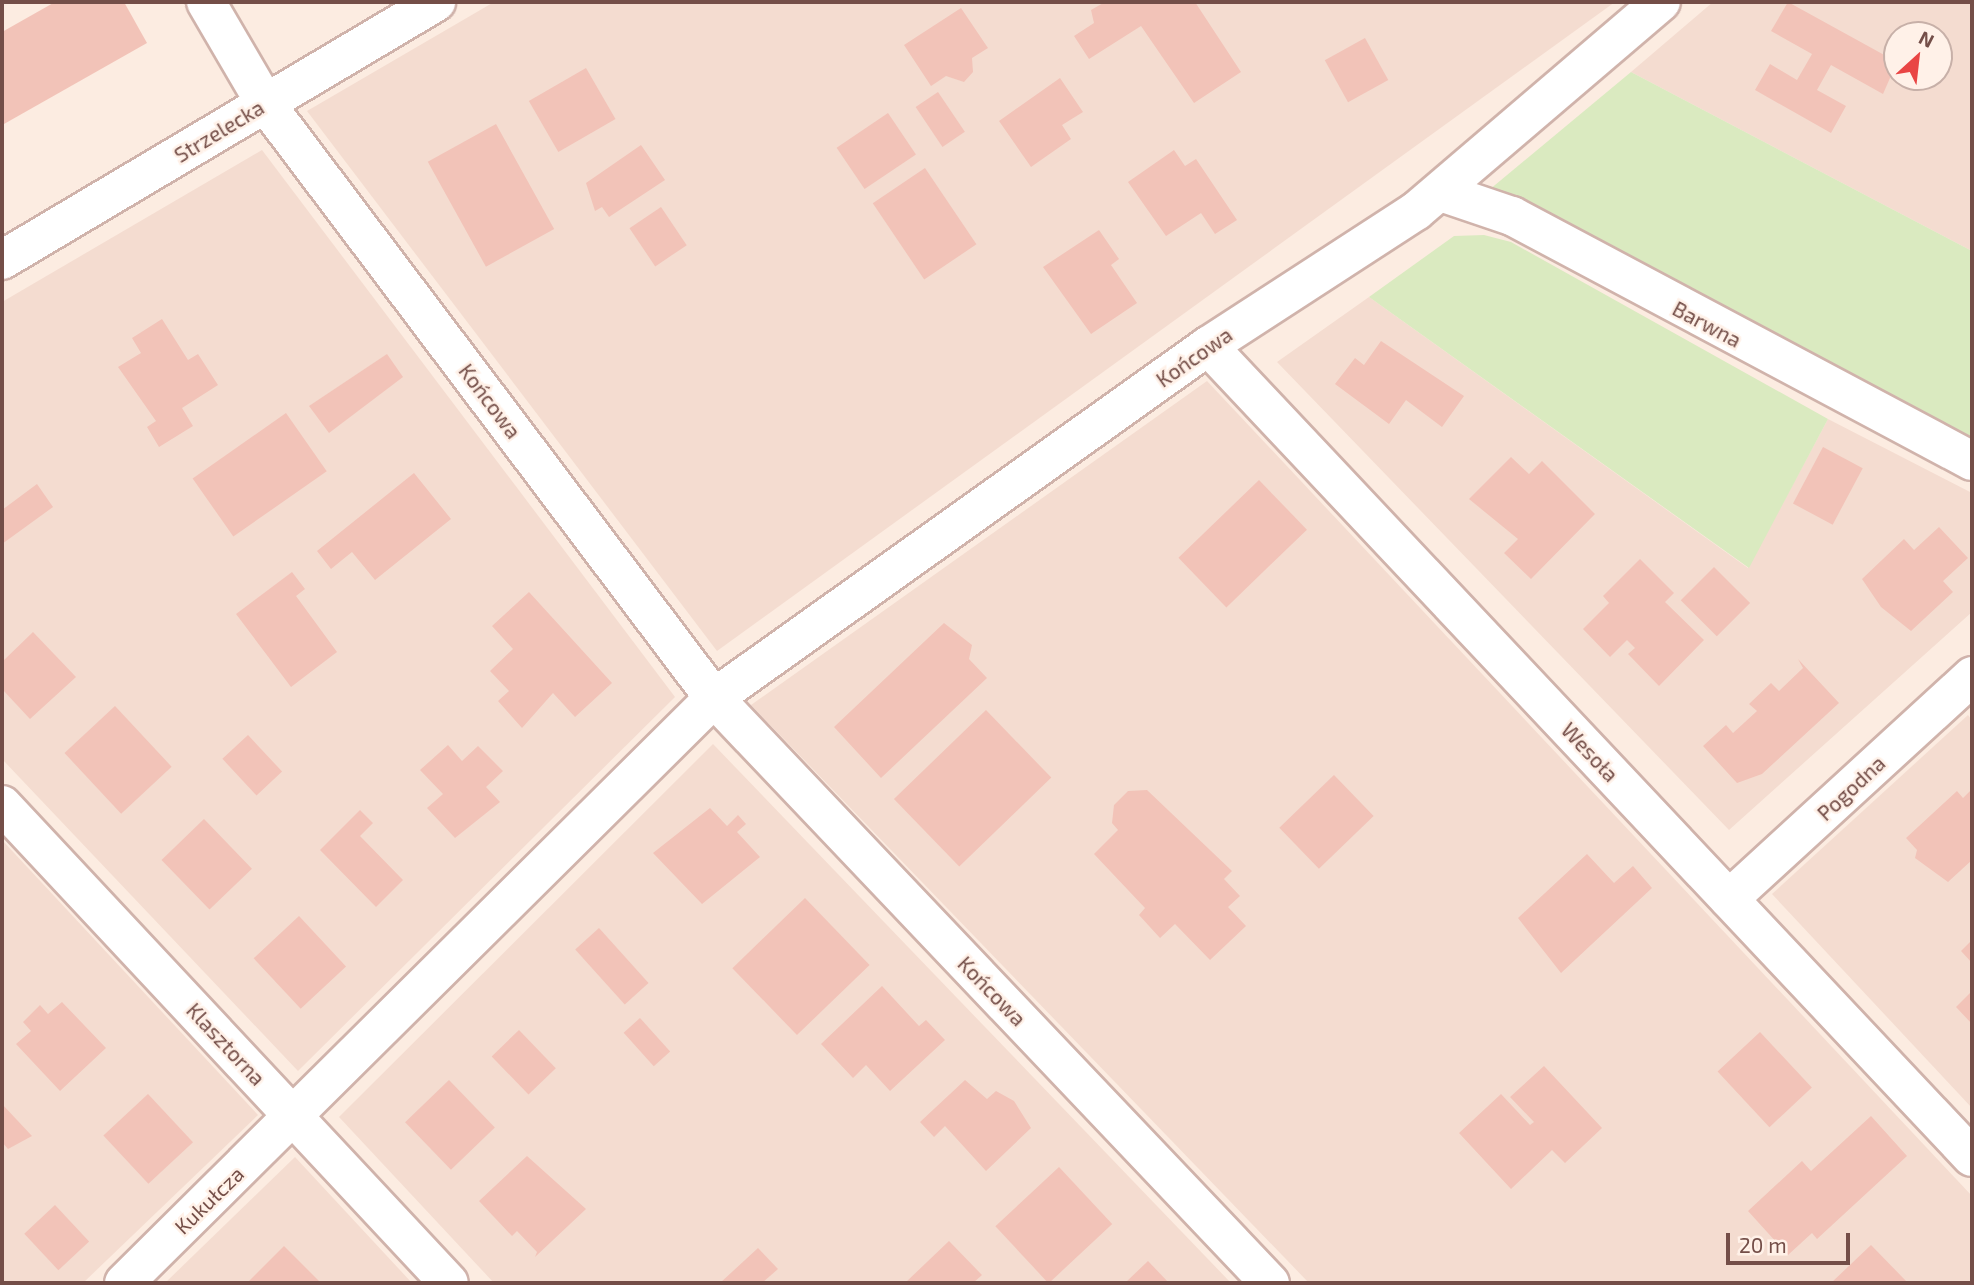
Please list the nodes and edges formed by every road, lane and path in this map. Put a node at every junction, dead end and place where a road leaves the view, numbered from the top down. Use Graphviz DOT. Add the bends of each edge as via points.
graph roads {
  1 [pos="206,2"];
  2 [pos="436,2"];
  3 [pos="1661,2"];
  4 [pos="265,103"];
  5 [pos="1441,192"];
  6 [pos="2,260"];
  7 [pos="1208,346"];
  8 [pos="1972,461"];
  9 [pos="1972,676"];
  10 [pos="714,698"];
  11 [pos="2,805"];
  12 [pos="1729,899"];
  13 [pos="294,1117"];
  14 [pos="1972,1157"];
  15 [pos="124,1283"];
  16 [pos="449,1283"];
  17 [pos="1270,1283"];
  1 -- 4 [label="street, Końcowa"];
  2 -- 4 [label="street, Strzelecka"];
  3 -- 5 [label="street, Końcowa"];
  4 -- 6 [label="street, Strzelecka"];
  4 -- 10 [label="street, Końcowa"];
  5 -- 7 [label="street, Końcowa"];
  5 -- 8 [label="street, Barwna" via="1512,216"];
  7 -- 10 [label="street, Końcowa"];
  7 -- 12 [label="street, Wesoła"];
  9 -- 12 [label="street, Pogodna"];
  10 -- 13 [label="street, Kukułcza"];
  10 -- 17 [label="street, Końcowa"];
  11 -- 13 [label="street, Klasztorna"];
  12 -- 14 [label="street, Wesoła"];
  13 -- 15 [label="street, Kukułcza"];
  13 -- 16 [label="street, Klasztorna"];
}
